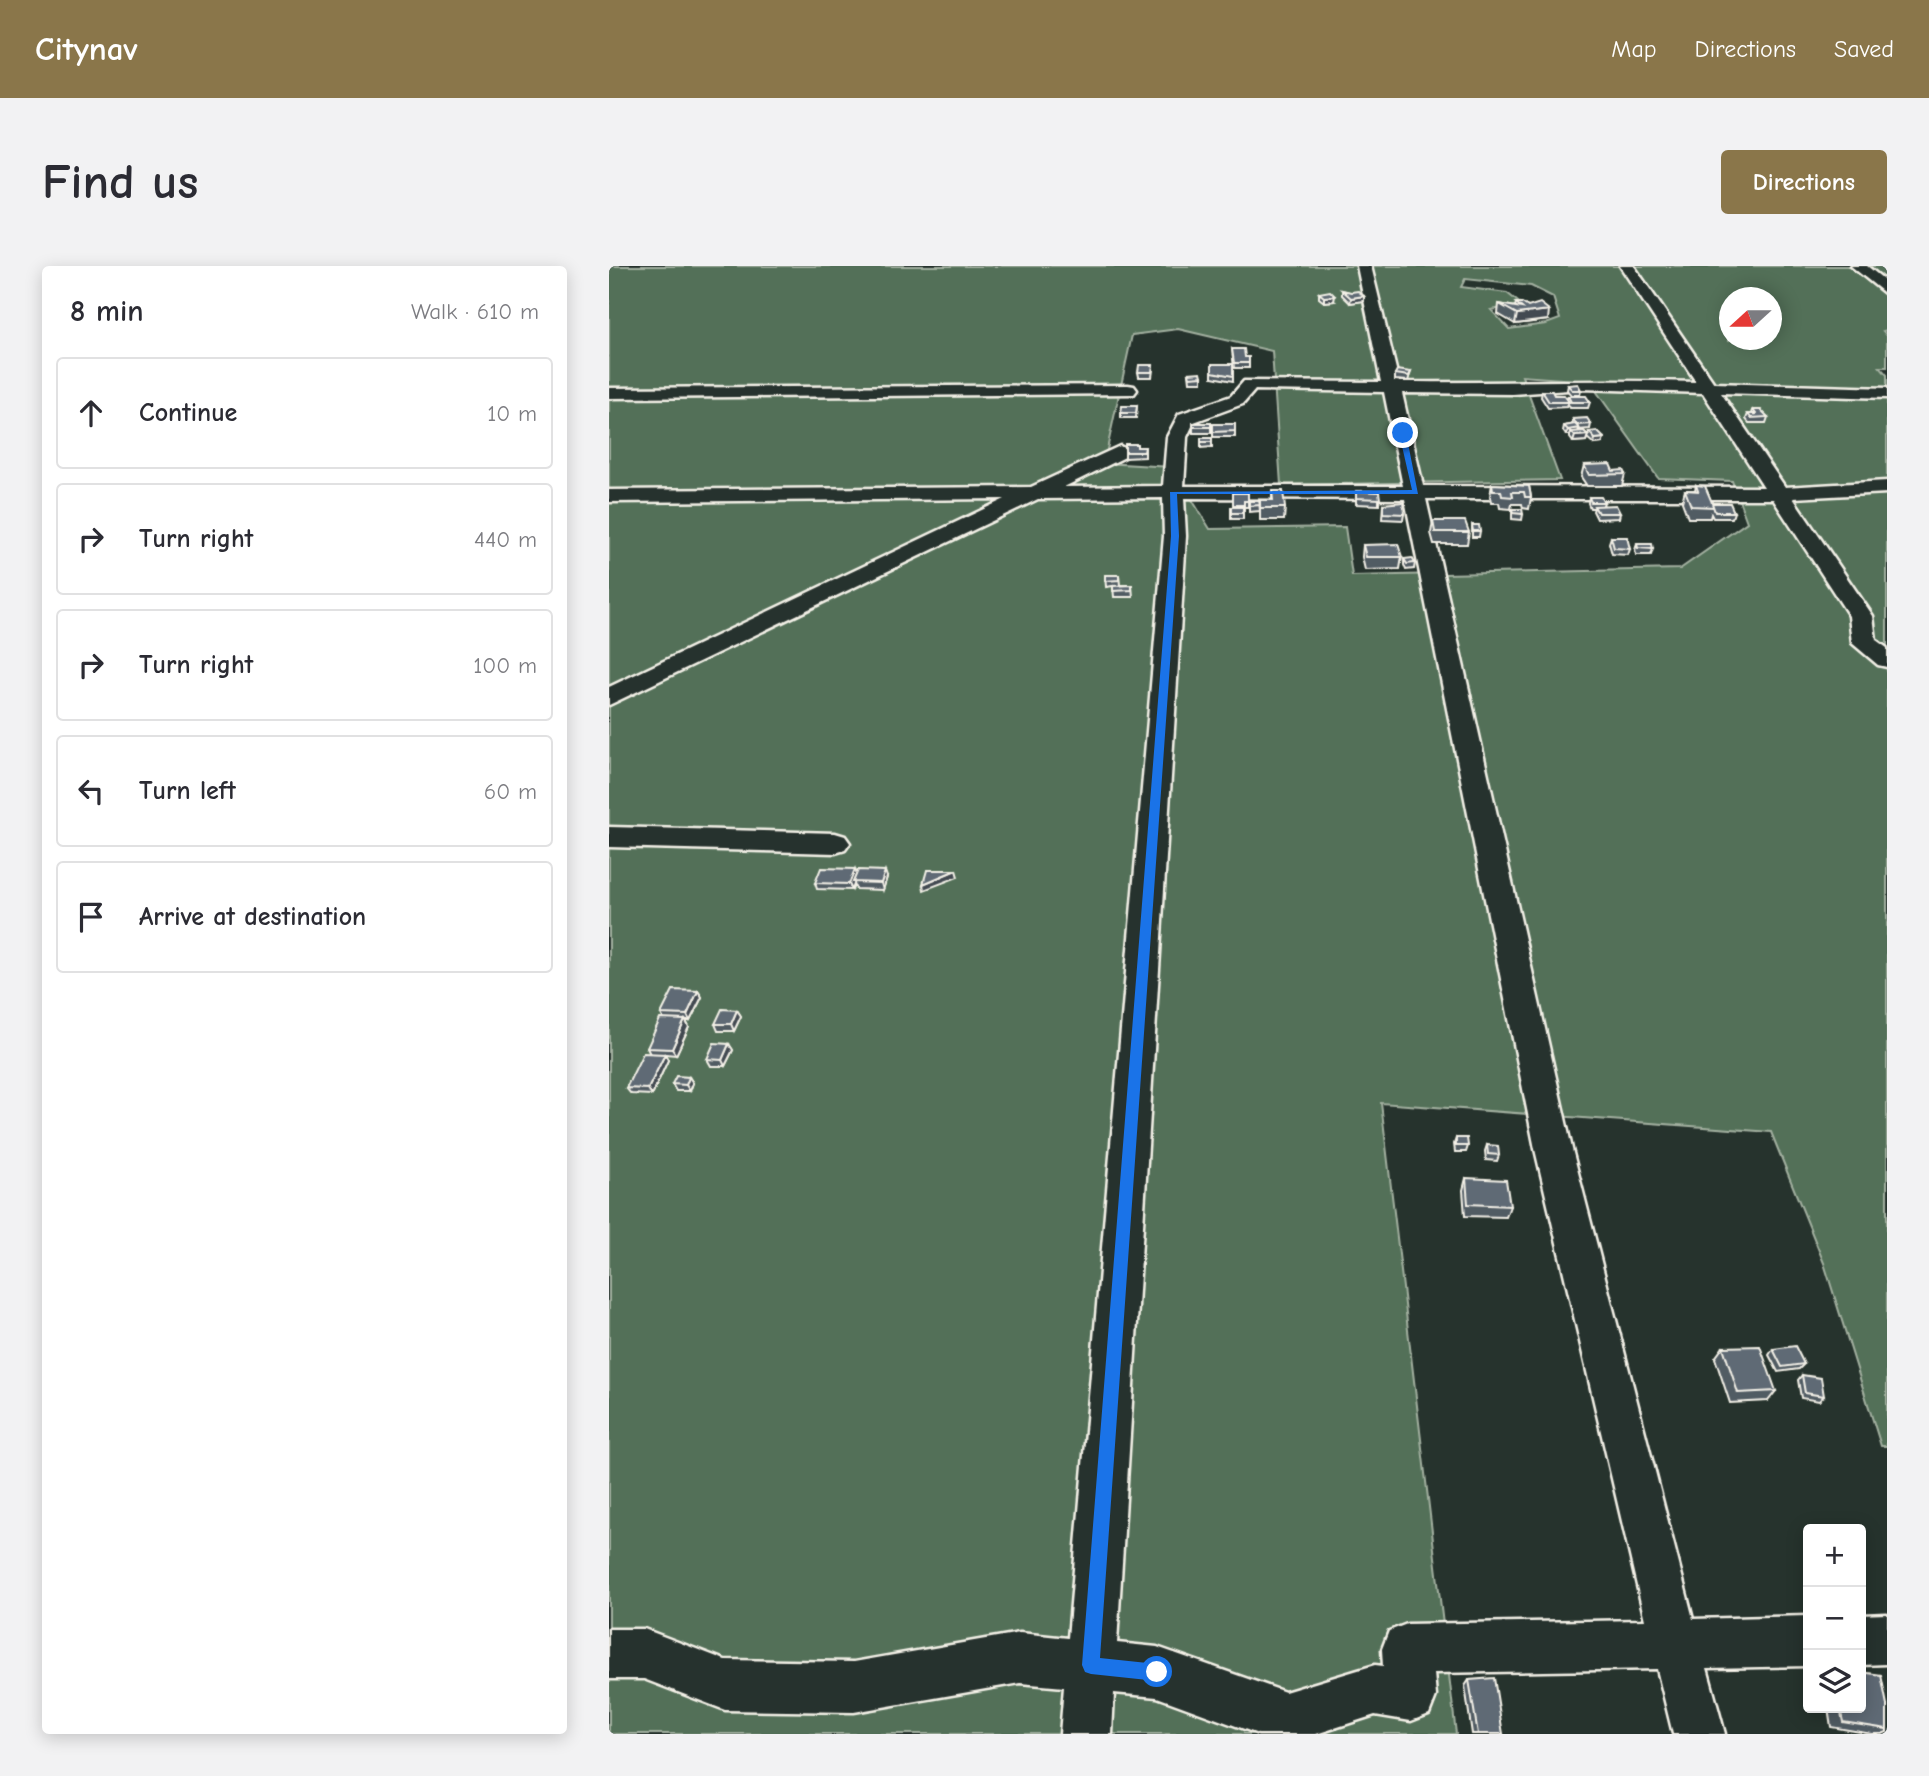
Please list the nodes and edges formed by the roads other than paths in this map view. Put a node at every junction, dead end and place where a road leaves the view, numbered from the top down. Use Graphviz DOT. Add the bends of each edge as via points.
graph roads {
  1 [pos="1364,266"];
  2 [pos="1627,266"];
  3 [pos="1858,266"];
  4 [pos="1887,290"];
  5 [pos="1708,387"];
  6 [pos="1392,389"];
  7 [pos="1128,390"];
  8 [pos="609,393"];
  9 [pos="1887,393"];
  10 [pos="1120,452"];
  11 [pos="1887,487"];
  12 [pos="1173,492"];
  13 [pos="1416,492"];
  14 [pos="1779,493"];
  15 [pos="1032,494"];
  16 [pos="609,496"];
  17 [pos="1887,660"];
  18 [pos="609,697"];
  19 [pos="609,837"];
  20 [pos="835,843"];
  21 [pos="1887,1639"];
  22 [pos="1866,1640"];
  23 [pos="1803,1641"];
  24 [pos="1676,1644"];
  25 [pos="609,1654"];
  26 [pos="1091,1665"];
  27 [pos="1086,1734"];
  28 [pos="1699,1734"];
  1 -- 6 [label="street"];
  2 -- 5 [label="street"];
  3 -- 4 [label="street"];
  5 -- 6 [label="street" via="1582,384"];
  5 -- 9 [label="street"];
  5 -- 14 [label="street"];
  6 -- 12 [label="street" via="1244,386 1237,400 1186,418 1177,437"];
  6 -- 13 [label="street"];
  7 -- 8 [label="street"];
  10 -- 15 [label="street"];
  11 -- 14 [label="street"];
  12 -- 13 [label="street"];
  12 -- 15 [label="street"];
  12 -- 26 [label="street" via="1175,536"];
  13 -- 14 [label="street"];
  13 -- 24 [label="street" via="1535,1067"];
  14 -- 17 [label="street" via="1861,616 1864,643"];
  15 -- 16 [label="street"];
  15 -- 18 [label="street"];
  19 -- 20 [label="street"];
  21 -- 22 [label="street"];
  23 -- 24 [label="street"];
  24 -- 26 [label="street" via="1407,1649 1411,1696 1375,1690 1285,1718 1157,1672"];
  24 -- 28 [label="street"];
  25 -- 26 [label="street" via="644,1654 725,1685 854,1687 1020,1658"];
  26 -- 27 [label="street"];
}
